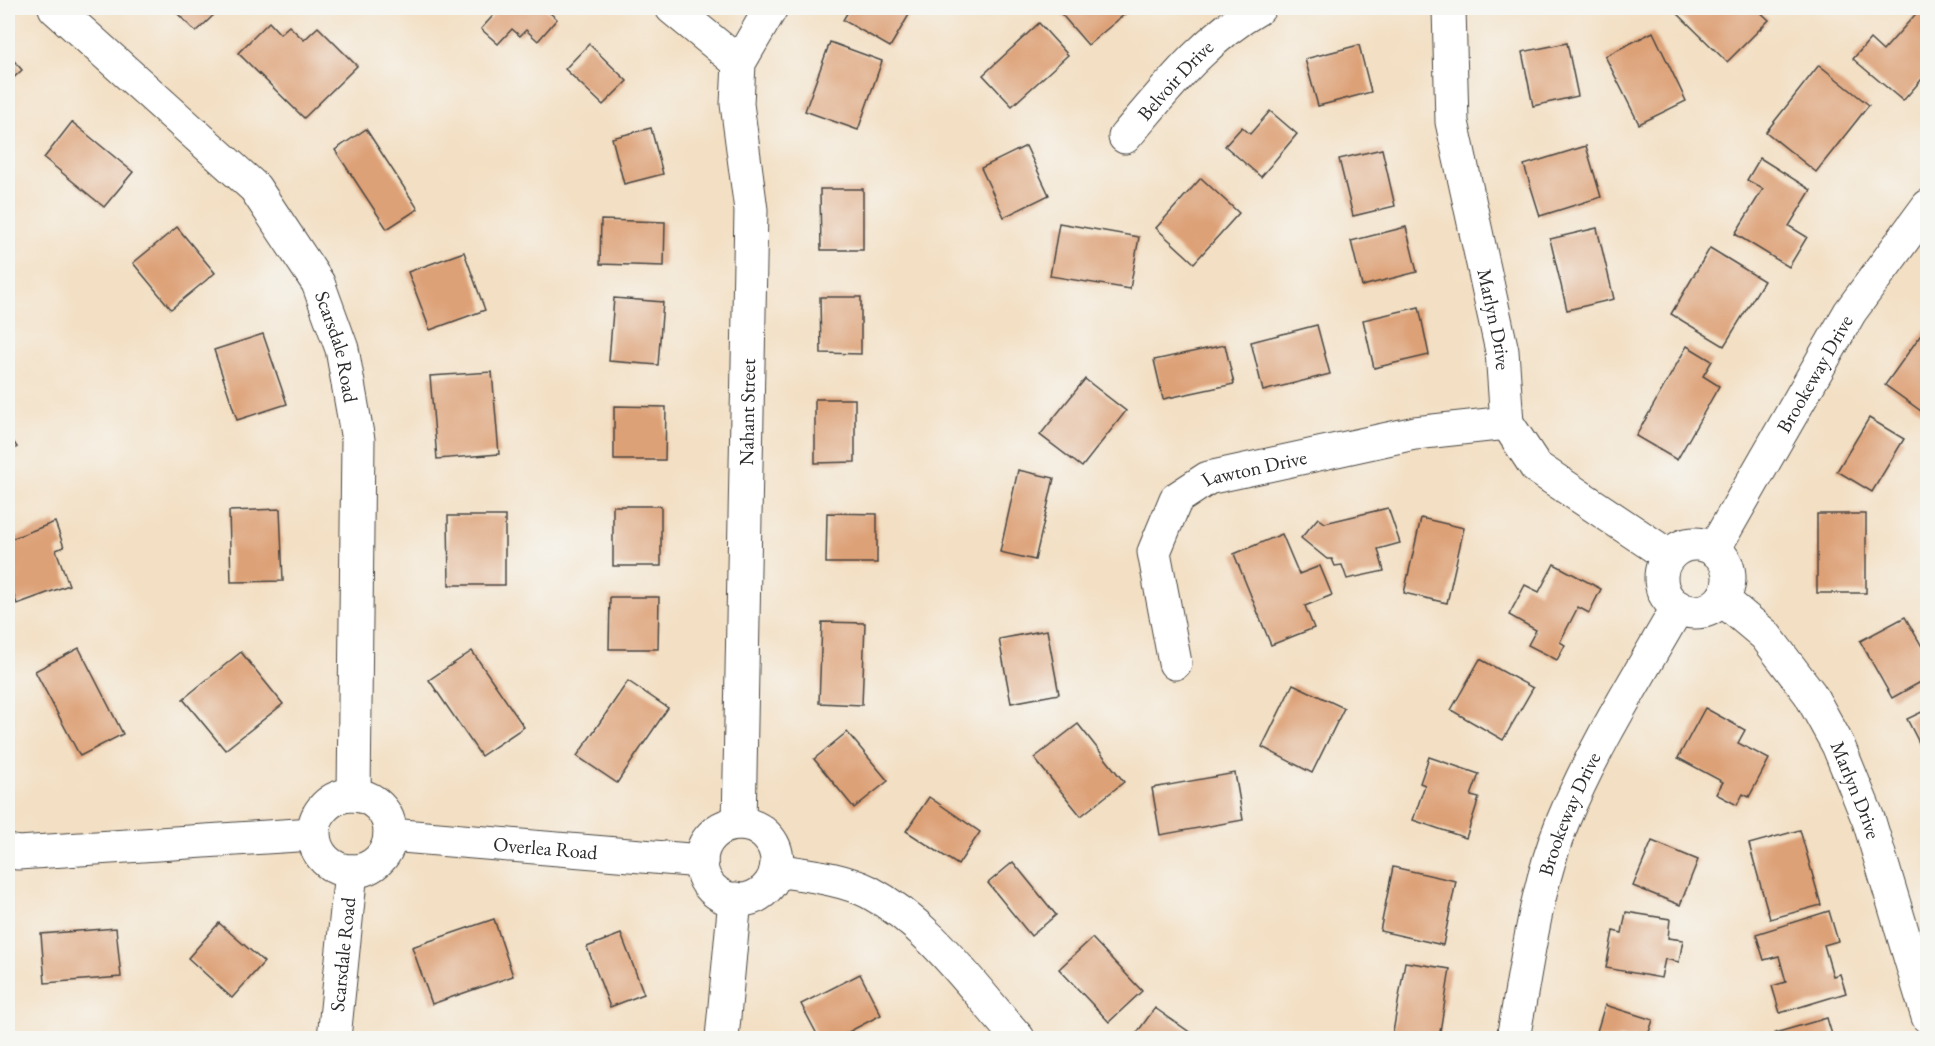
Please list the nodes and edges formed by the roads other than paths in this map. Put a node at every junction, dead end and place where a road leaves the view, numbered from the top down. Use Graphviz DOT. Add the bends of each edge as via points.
graph roads {
  1 [pos="55,8"];
  2 [pos="672,8"];
  3 [pos="771,8"];
  4 [pos="1260,8"];
  5 [pos="1449,8"];
  6 [pos="739,63"];
  7 [pos="1125,137"];
  8 [pos="1928,206"];
  9 [pos="1508,423"];
  10 [pos="1714,549"];
  11 [pos="1669,556"];
  12 [pos="1722,599"];
  13 [pos="1678,607"];
  14 [pos="1175,663"];
  15 [pos="354,795"];
  16 [pos="739,824"];
  17 [pos="313,834"];
  18 [pos="390,835"];
  19 [pos="8,851"];
  20 [pos="701,861"];
  21 [pos="776,870"];
  22 [pos="351,871"];
  23 [pos="735,899"];
  24 [pos="1928,1017"];
  25 [pos="334,1038"];
  26 [pos="722,1038"];
  27 [pos="1018,1038"];
  28 [pos="1513,1038"];
  1 -- 15 [label="street, Scarsdale Road" via="255,188 318,283 342,349 358,440"];
  2 -- 6 [label="street"];
  3 -- 6 [label="street, Nahant Street"];
  4 -- 7 [label="street, Belvoir Drive" via="1230,24 1186,66"];
  5 -- 9 [label="street, Marlyn Drive" via="1452,122 1502,351"];
  6 -- 16 [label="street, Nahant Street" via="737,104 751,210"];
  8 -- 10 [label="street, Brookeway Drive" via="1850,312"];
  9 -- 11 [label="street, Marlyn Drive" via="1536,467"];
  9 -- 14 [label="street, Lawton Drive" via="1415,433 1208,478 1176,499 1154,552"];
  10 -- 11 [label="street" via="1695,543 1676,549"];
  10 -- 12 [label="street" via="1723,557 1730,578"];
  11 -- 13 [label="street" via="1661,578 1669,599"];
  12 -- 13 [label="street" via="1706,610 1687,611"];
  12 -- 24 [label="street, Marlyn Drive" via="1765,635 1810,694 1838,745 1869,821"];
  13 -- 28 [label="street, Brookeway Drive" via="1586,769 1563,823 1542,888"];
  15 -- 17 [label="street" via="329,801 320,810"];
  15 -- 18 [label="street" via="376,803 389,823"];
  16 -- 20 [label="street" via="728,825 708,839"];
  16 -- 21 [label="street" via="760,830 768,838 777,859"];
  17 -- 19 [label="street"];
  17 -- 22 [label="street" via="321,856 339,869"];
  18 -- 20 [label="street, Overlea Road"];
  18 -- 22 [label="street" via="382,857"];
  20 -- 23 [label="street" via="707,882 725,897"];
  21 -- 23 [label="street" via="766,889 747,899"];
  21 -- 27 [label="street" via="833,880 868,892 917,923"];
  22 -- 25 [label="street, Scarsdale Road"];
  23 -- 26 [label="street"];
}
